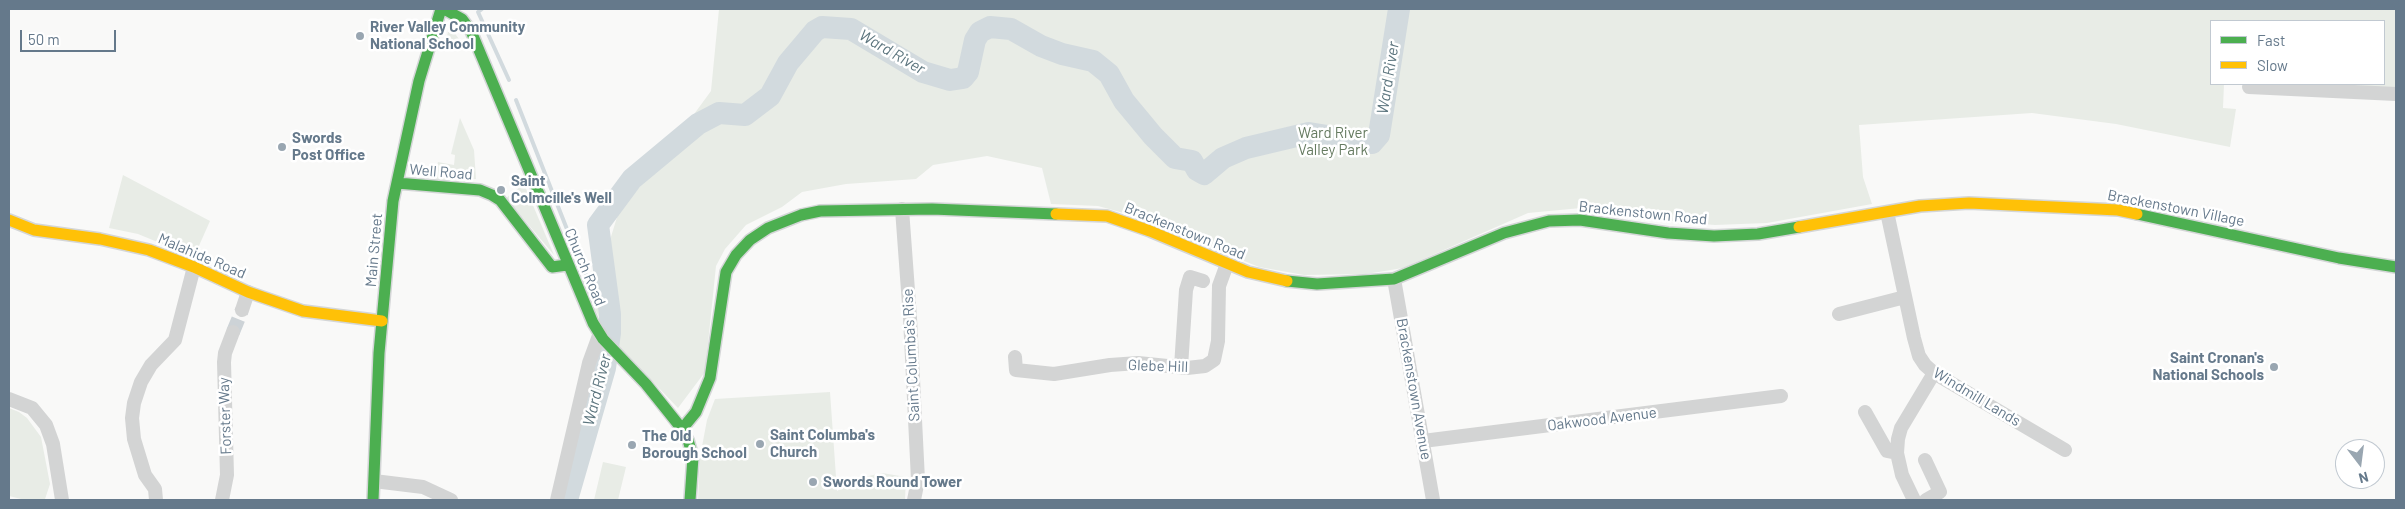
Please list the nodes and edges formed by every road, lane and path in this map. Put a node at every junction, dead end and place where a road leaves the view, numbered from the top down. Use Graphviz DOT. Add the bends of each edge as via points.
graph roads {
  1 [pos="443,9"];
  2 [pos="2249,87"];
  3 [pos="2396,94"];
  4 [pos="397,183"];
  5 [pos="902,209"];
  6 [pos="1887,212"];
  7 [pos="9,220"];
  8 [pos="1808,227"];
  9 [pos="1226,264"];
  10 [pos="568,266"];
  11 [pos="194,267"];
  12 [pos="2396,267"];
  13 [pos="1394,279"];
  14 [pos="1203,281"];
  15 [pos="248,292"];
  16 [pos="1905,297"];
  17 [pos="242,310"];
  18 [pos="1839,314"];
  19 [pos="382,321"];
  20 [pos="233,332"];
  21 [pos="602,336"];
  22 [pos="1015,357"];
  23 [pos="1181,366"];
  24 [pos="1934,373"];
  25 [pos="1781,396"];
  26 [pos="9,399"];
  27 [pos="1865,412"];
  28 [pos="682,429"];
  29 [pos="1423,441"];
  30 [pos="2065,450"];
  31 [pos="1897,453"];
  32 [pos="1924,460"];
  33 [pos="374,481"];
  34 [pos="62,500"];
  35 [pos="156,500"];
  36 [pos="222,500"];
  37 [pos="373,500"];
  38 [pos="451,500"];
  39 [pos="557,500"];
  40 [pos="690,500"];
  41 [pos="914,500"];
  42 [pos="1433,500"];
  43 [pos="1914,500"];
  44 [pos="1926,500"];
  1 -- 4 [label="street, Main Street" via="419,81"];
  1 -- 10 [label="street, Church Road" via="454,12 471,31"];
  2 -- 3 [label="street"];
  4 -- 10 [label="street, Well Road" via="480,190 492,195 500,200 552,267"];
  4 -- 19 [label="street, Main Street"];
  5 -- 9 [label="street, Brackenstown Road" via="1107,216"];
  5 -- 28 [label="street, Brackenstown Road" via="801,214 768,228 750,240 726,272 710,378 696,412"];
  5 -- 41 [label="street, Saint Columba's Rise" via="918,480"];
  6 -- 8 [label="street, Brackenstown Village"];
  6 -- 12 [label="street, Brackenstown Village" via="1969,203 2118,210 2339,258"];
  6 -- 16 [label="street, Windmill Lands"];
  7 -- 11 [label="street, Malahide Road" via="34,230 131,245"];
  8 -- 13 [label="street, Brackenstown Road" via="1714,236 1580,220 1549,221 1504,233"];
  9 -- 13 [label="street, Brackenstown Road" via="1297,283 1337,284"];
  9 -- 23 [label="street, Glebe Hill" via="1218,286 1218,341 1214,360 1205,366"];
  10 -- 21 [label="street, Church Road" via="584,306"];
  11 -- 15 [label="street, Malahide Road"];
  11 -- 35 [label="street" via="175,340 151,365 134,403 134,439 145,475 155,489"];
  13 -- 29 [label="street, Brackenstown Avenue"];
  14 -- 23 [label="street" via="1190,278 1186,290"];
  15 -- 17 [label="street"];
  15 -- 19 [label="street, Malahide Road" via="303,311"];
  16 -- 18 [label="street"];
  16 -- 24 [label="street, Windmill Lands" via="1919,356"];
  19 -- 33 [label="street, Main Street"];
  20 -- 36 [label="street, Forster Way" via="224,353 227,475"];
  21 -- 28 [label="street, Church Road"];
  21 -- 39 [label="street" via="595,342 589,363"];
  22 -- 23 [label="street, Glebe Hill" via="1016,370 1054,374 1138,363"];
  24 -- 30 [label="street, Windmill Lands"];
  24 -- 31 [label="street" via="1901,428"];
  25 -- 29 [label="street, Oakwood Avenue"];
  26 -- 34 [label="street" via="32,408 46,425 53,444"];
  27 -- 31 [label="street" via="1887,451"];
  28 -- 40 [label="street, Church Road" via="693,457"];
  29 -- 42 [label="street, Brackenstown Avenue"];
  31 -- 43 [label="street" via="1902,475"];
  32 -- 44 [label="street" via="1940,492"];
  33 -- 37 [label="street, Main Street"];
  33 -- 38 [label="street" via="423,487"];
}
